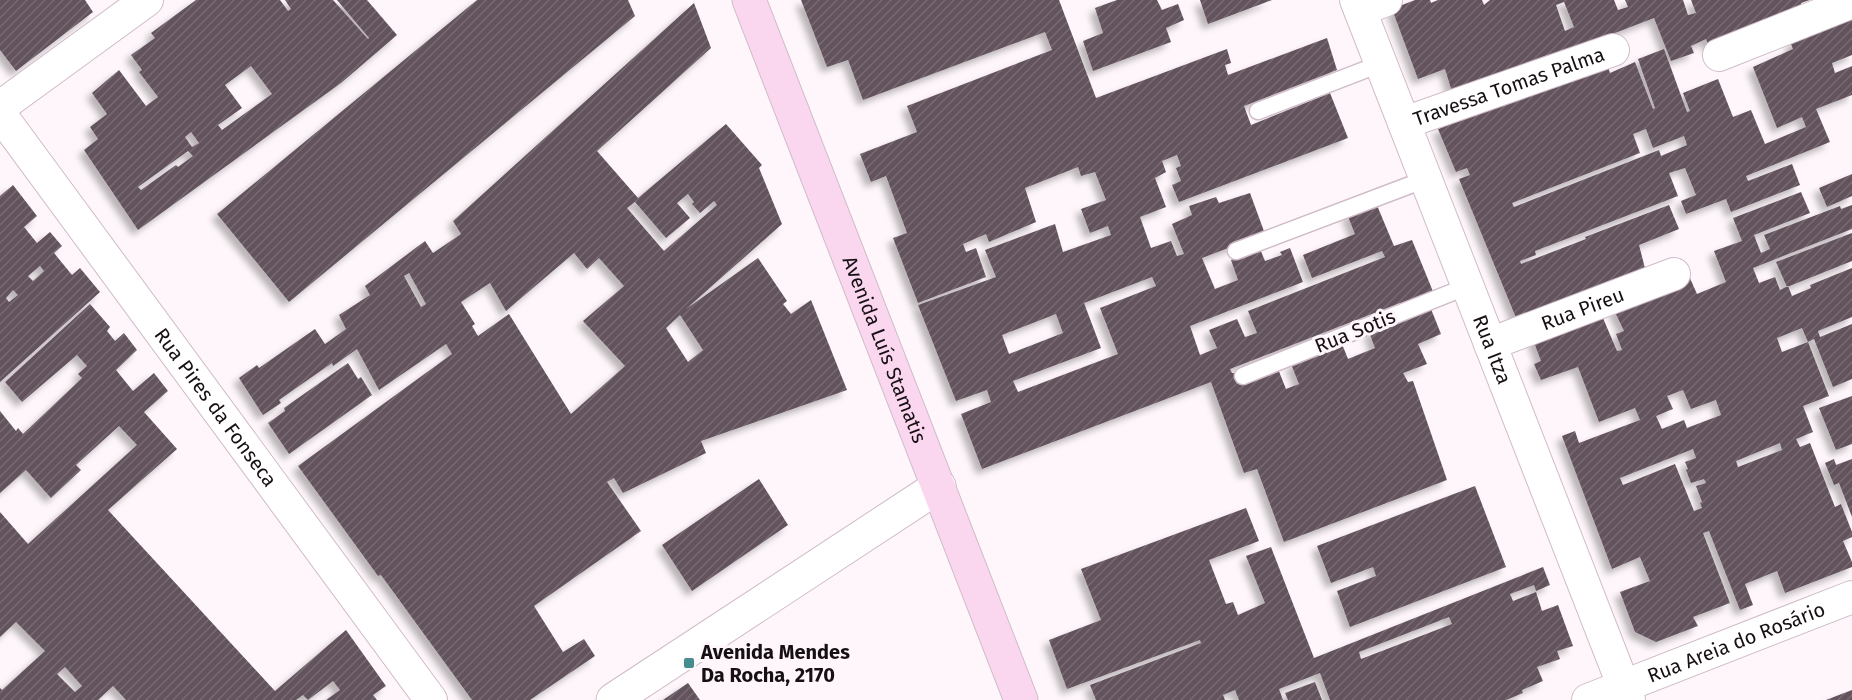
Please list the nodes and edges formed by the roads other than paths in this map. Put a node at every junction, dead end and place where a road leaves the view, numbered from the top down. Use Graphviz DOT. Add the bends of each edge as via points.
graph roads {
  1 [pos="147,0"];
  2 [pos="749,0"];
  3 [pos="1852,2"];
  4 [pos="1367,3"];
  5 [pos="1613,50"];
  6 [pos="1719,55"];
  7 [pos="1380,64"];
  8 [pos="0,107"];
  9 [pos="1258,111"];
  10 [pos="0,114"];
  11 [pos="1404,123"];
  12 [pos="1426,178"];
  13 [pos="1236,251"];
  14 [pos="1674,274"];
  15 [pos="1468,286"];
  16 [pos="1490,344"];
  17 [pos="1243,376"];
  18 [pos="939,486"];
  19 [pos="1852,597"];
  20 [pos="1627,693"];
  21 [pos="431,700"];
  22 [pos="613,700"];
  23 [pos="1021,700"];
  24 [pos="1588,700"];
  1 -- 8 [label="street"];
  2 -- 18 [label="main road, Avenida Luís Stamatis"];
  3 -- 6 [label="street"];
  4 -- 7 [label="street, Rua Itza"];
  5 -- 11 [label="street, Travessa Tomas Palma"];
  7 -- 9 [label="lane"];
  7 -- 11 [label="street, Rua Itza"];
  10 -- 21 [label="street, Rua Pires da Fonseca"];
  11 -- 12 [label="street, Rua Itza"];
  12 -- 13 [label="lane"];
  12 -- 15 [label="street, Rua Itza"];
  14 -- 16 [label="street, Rua Pireu"];
  15 -- 16 [label="street, Rua Itza"];
  15 -- 17 [label="lane, Rua Sotis"];
  16 -- 20 [label="street, Rua Itza"];
  18 -- 22 [label="street"];
  18 -- 23 [label="main road, Avenida Luís Stamatis"];
  19 -- 20 [label="street, Rua Areia do Rosário"];
  20 -- 24 [label="street, Rua Areia do Rosário"];
}
